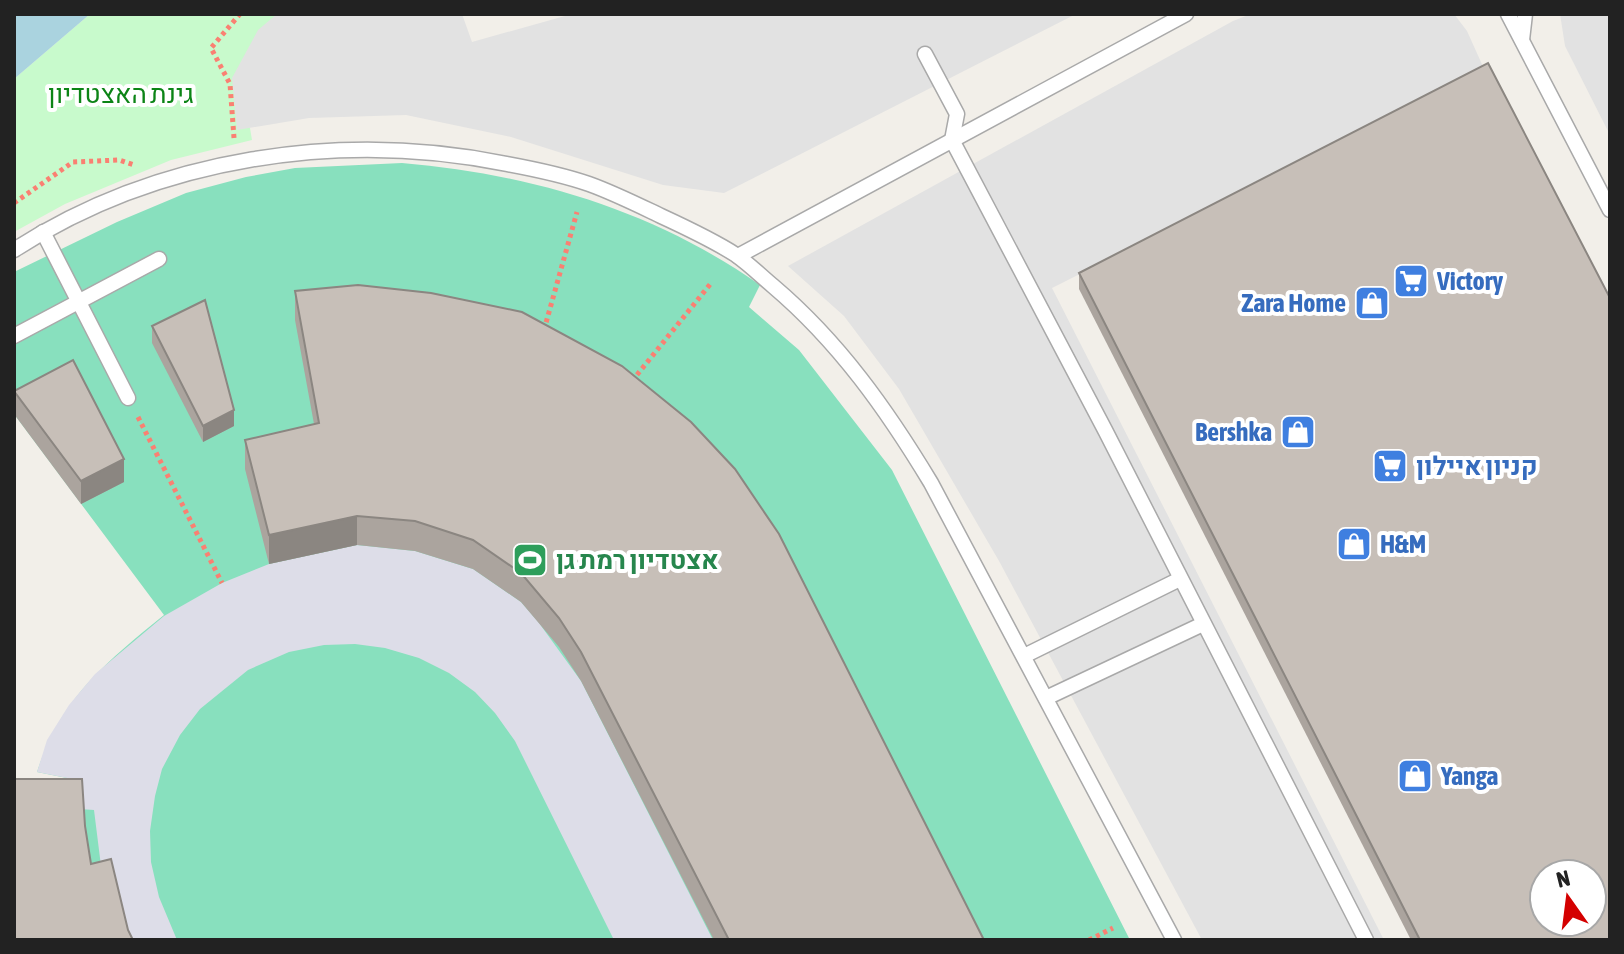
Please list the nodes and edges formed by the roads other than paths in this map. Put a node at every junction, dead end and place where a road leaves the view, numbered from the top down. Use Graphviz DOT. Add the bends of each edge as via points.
graph roads {
  1 [pos="1186,14"];
  2 [pos="1508,14"];
  3 [pos="1525,14"];
  4 [pos="1522,40"];
  5 [pos="925,54"];
  6 [pos="952,140"];
  7 [pos="1610,210"];
  8 [pos="43,232"];
  9 [pos="14,250"];
  10 [pos="738,256"];
  11 [pos="159,259"];
  12 [pos="79,303"];
  13 [pos="14,336"];
  14 [pos="128,398"];
  15 [pos="1180,579"];
  16 [pos="1203,624"];
  17 [pos="1024,656"];
  18 [pos="1046,698"];
  19 [pos="1174,940"];
  20 [pos="1366,940"];
  1 -- 6 [label="lane"];
  2 -- 4 [label="lane"];
  3 -- 4 [label="lane"];
  4 -- 7 [label="lane"];
  5 -- 6 [label="lane" via="957,114"];
  6 -- 10 [label="lane"];
  6 -- 15 [label="lane"];
  8 -- 9 [label="lane"];
  8 -- 10 [label="lane" via="134,191 209,168 329,150 404,149 462,155 587,183"];
  8 -- 12 [label="lane"];
  10 -- 17 [label="lane" via="790,300 858,371 892,418"];
  11 -- 12 [label="lane"];
  12 -- 13 [label="lane"];
  12 -- 14 [label="lane"];
  15 -- 16 [label="lane"];
  15 -- 17 [label="lane"];
  16 -- 18 [label="lane"];
  16 -- 20 [label="lane"];
  17 -- 18 [label="lane"];
  18 -- 19 [label="lane"];
}
